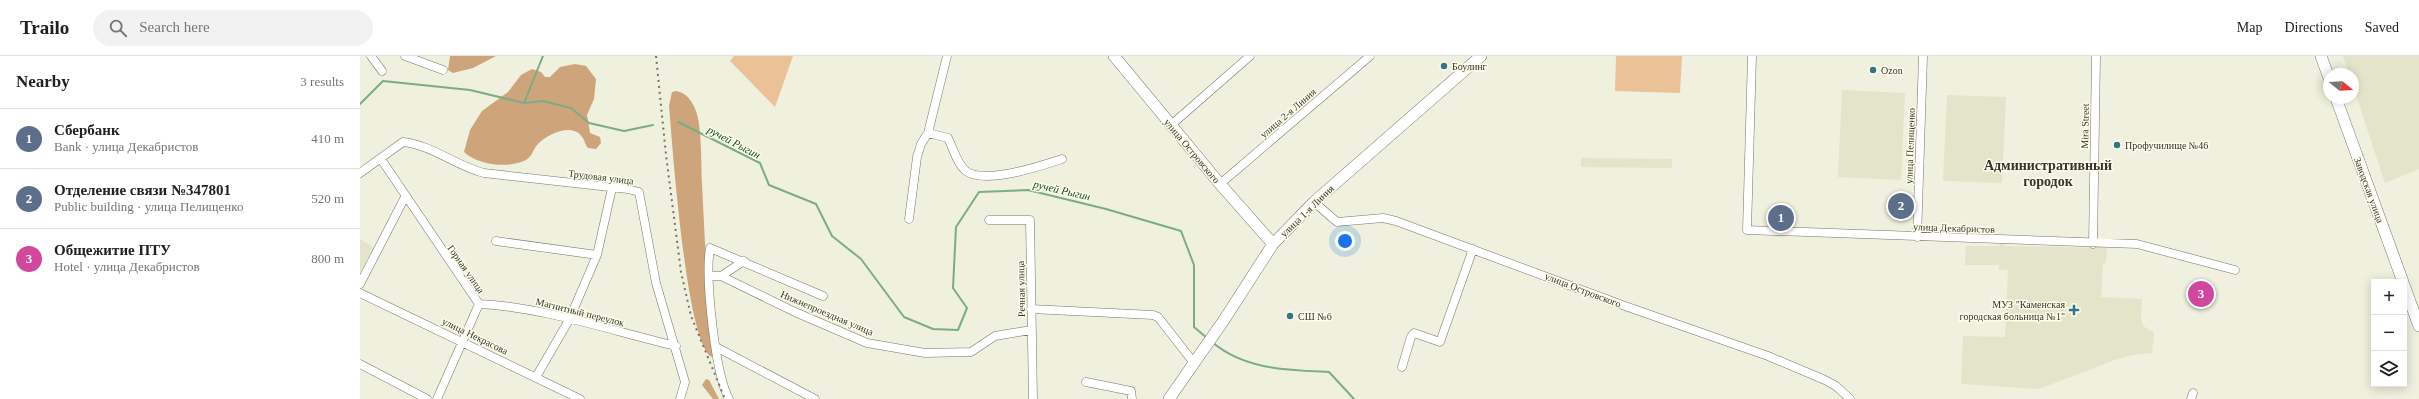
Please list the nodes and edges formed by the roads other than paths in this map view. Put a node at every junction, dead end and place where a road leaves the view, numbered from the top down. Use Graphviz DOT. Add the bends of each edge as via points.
graph roads {
  1 [pos="372,56"];
  2 [pos="405,56"];
  3 [pos="947,56"];
  4 [pos="1114,56"];
  5 [pos="1250,56"];
  6 [pos="1370,56"];
  7 [pos="1481,56"];
  8 [pos="1752,56"];
  9 [pos="1923,56"];
  10 [pos="2096,56"];
  11 [pos="2321,56"];
  12 [pos="2325,68"];
  13 [pos="443,70"];
  14 [pos="382,71"];
  15 [pos="2338,104"];
  16 [pos="1171,125"];
  17 [pos="928,132"];
  18 [pos="381,159"];
  19 [pos="1062,159"];
  20 [pos="360,173"];
  21 [pos="1220,184"];
  22 [pos="612,188"];
  23 [pos="405,197"];
  24 [pos="1314,202"];
  25 [pos="909,218"];
  26 [pos="989,220"];
  27 [pos="1917,237"];
  28 [pos="496,241"];
  29 [pos="1273,244"];
  30 [pos="2093,244"];
  31 [pos="1473,249"];
  32 [pos="597,255"];
  33 [pos="744,261"];
  34 [pos="2235,270"];
  35 [pos="709,276"];
  36 [pos="721,276"];
  37 [pos="2402,279"];
  38 [pos="360,284"];
  39 [pos="360,293"];
  40 [pos="2407,293"];
  41 [pos="823,296"];
  42 [pos="478,304"];
  43 [pos="1031,309"];
  44 [pos="569,320"];
  45 [pos="2419,326"];
  46 [pos="1031,330"];
  47 [pos="462,341"];
  48 [pos="676,346"];
  49 [pos="716,347"];
  50 [pos="1194,363"];
  51 [pos="360,364"];
  52 [pos="1402,367"];
  53 [pos="536,377"];
  54 [pos="1086,382"];
  55 [pos="427,399"];
  56 [pos="437,399"];
  57 [pos="580,399"];
  58 [pos="680,399"];
  59 [pos="729,399"];
  60 [pos="815,399"];
  61 [pos="1033,399"];
  62 [pos="1132,399"];
  63 [pos="1169,399"];
  64 [pos="1850,399"];
  1 -- 14 [label="street"];
  2 -- 13 [label="street"];
  3 -- 17 [label="street"];
  4 -- 16 [label="street, улица Островского"];
  5 -- 16 [label="street"];
  6 -- 21 [label="street, улица 2-я Линия"];
  7 -- 24 [label="street, улица 1-я Линия"];
  8 -- 27 [label="street, улица Декабристов" via="1747,230"];
  9 -- 27 [label="street, улица Пелищенко"];
  10 -- 30 [label="street, Mira Street"];
  11 -- 12 [label="street"];
  15 -- 37 [label="street, Заводская улица"];
  16 -- 21 [label="street, улица Островского"];
  17 -- 19 [label="street" via="948,138 965,171 973,174 984,176 1014,173"];
  17 -- 25 [label="street" via="917,157"];
  18 -- 20 [label="street"];
  18 -- 22 [label="street, Трудовая улица" via="403,142 421,146 461,166 484,173"];
  18 -- 23 [label="street, Горная улица"];
  21 -- 29 [label="street, улица Островского"];
  22 -- 32 [label="street"];
  22 -- 48 [label="street, Трудовая улица" via="634,190 640,196 656,283"];
  23 -- 38 [label="street"];
  23 -- 42 [label="street, Горная улица"];
  24 -- 29 [label="street, улица 1-я Линия"];
  24 -- 31 [label="street, улица Островского" via="1338,222 1389,219"];
  26 -- 43 [label="street, Речная улица" via="1030,220"];
  27 -- 30 [label="street, улица Декабристов"];
  28 -- 32 [label="street"];
  29 -- 50 [label="street, улица 1-я Линия"];
  30 -- 34 [label="street, улица Декабристов" via="2137,244"];
  31 -- 52 [label="street" via="1440,342 1414,333"];
  31 -- 64 [label="street, улица Островского" via="1768,356 1836,386"];
  32 -- 44 [label="street"];
  33 -- 35 [label="street" via="710,248"];
  33 -- 36 [label="street"];
  33 -- 41 [label="street"];
  35 -- 36 [label="street, Нижнепроездная улица"];
  35 -- 49 [label="street"];
  36 -- 46 [label="street, Нижнепроездная улица" via="794,312 867,343 925,353 971,352 995,336"];
  39 -- 47 [label="street, улица Некрасова"];
  40 -- 45 [label="street"];
  42 -- 44 [label="street, Магнитный переулок" via="519,307"];
  42 -- 47 [label="street, Горная улица"];
  43 -- 46 [label="street, Речная улица"];
  43 -- 50 [label="street" via="1153,315 1158,317"];
  44 -- 48 [label="street, Магнитный переулок"];
  44 -- 53 [label="street"];
  46 -- 61 [label="street, Речная улица"];
  47 -- 53 [label="street, улица Некрасова"];
  47 -- 56 [label="street, Горная улица"];
  48 -- 58 [label="street, Трудовая улица" via="685,382"];
  49 -- 59 [label="street" via="723,388"];
  49 -- 60 [label="street"];
  50 -- 63 [label="street, улица 1-я Линия"];
  51 -- 55 [label="street"];
  53 -- 57 [label="street, улица Некрасова"];
  54 -- 62 [label="street" via="1131,391"];
}
